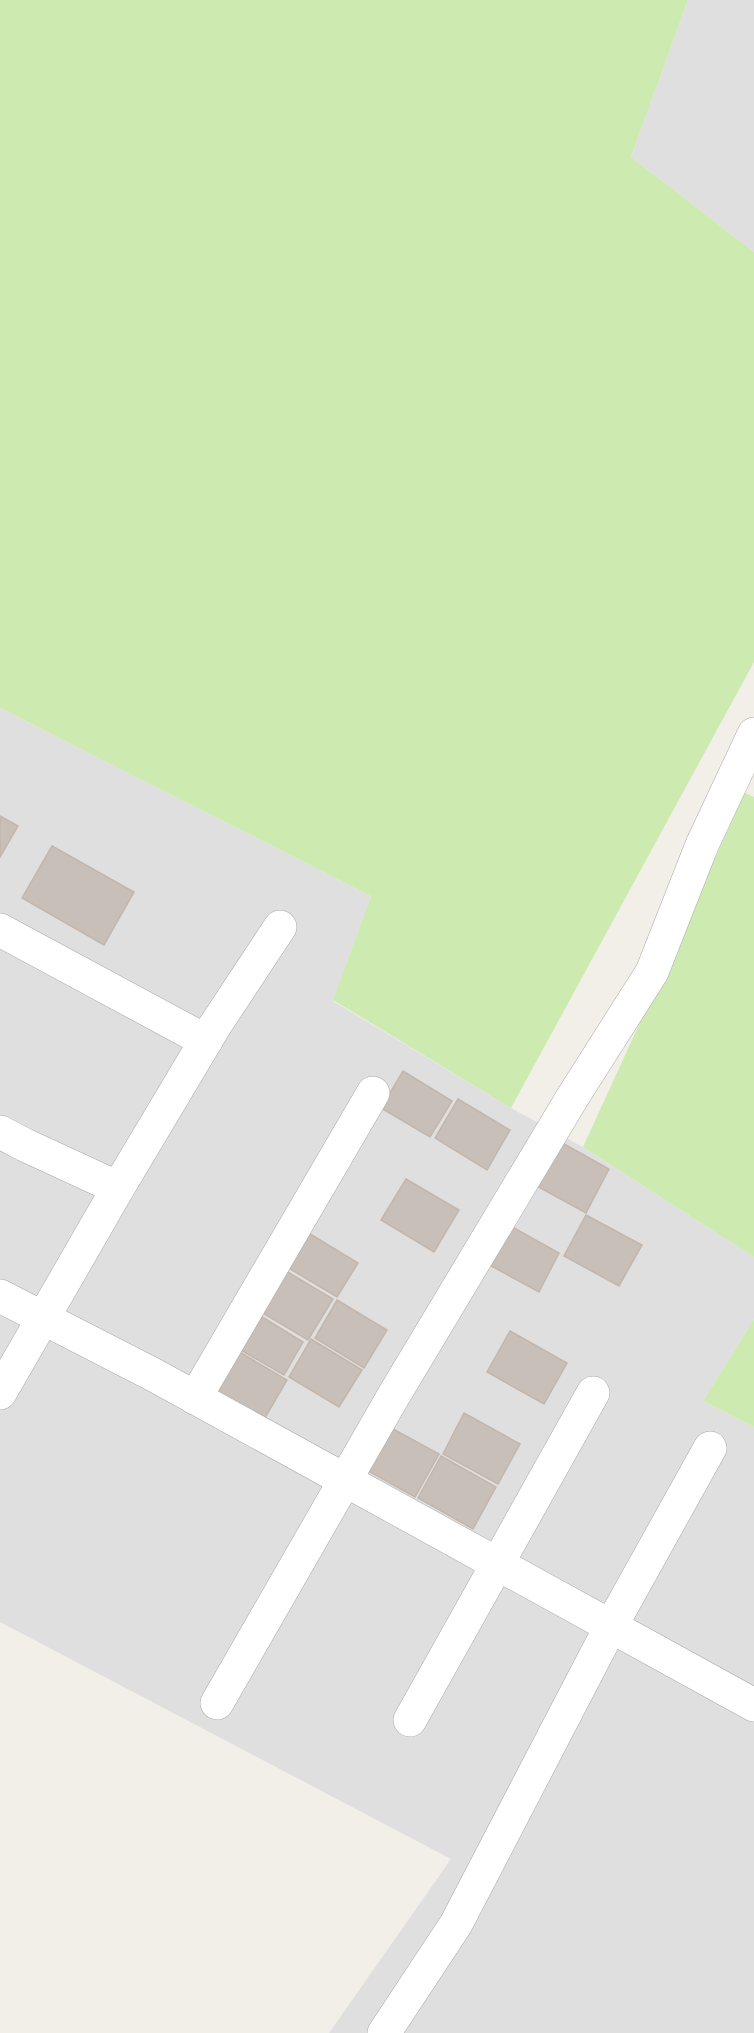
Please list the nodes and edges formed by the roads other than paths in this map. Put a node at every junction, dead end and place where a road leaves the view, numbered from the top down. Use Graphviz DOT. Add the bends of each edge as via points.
graph roads {
  1 [pos="754,734"];
  2 [pos="280,927"];
  3 [pos="0,930"];
  4 [pos="206,1041"];
  5 [pos="373,1093"];
  6 [pos="0,1132"];
  7 [pos="118,1188"];
  8 [pos="0,1296"];
  9 [pos="43,1318"];
  10 [pos="0,1393"];
  11 [pos="593,1393"];
  12 [pos="195,1398"];
  13 [pos="710,1448"];
  14 [pos="344,1480"];
  15 [pos="497,1564"];
  16 [pos="610,1626"];
  17 [pos="217,1703"];
  18 [pos="754,1706"];
  19 [pos="410,1720"];
  20 [pos="384,2033"];
  1 -- 14 [label="street" via="702,845 652,972 572,1098"];
  2 -- 4 [label="street"];
  3 -- 4 [label="street"];
  4 -- 7 [label="street"];
  5 -- 12 [label="street"];
  6 -- 7 [label="street"];
  7 -- 9 [label="street"];
  8 -- 9 [label="street"];
  9 -- 10 [label="street"];
  9 -- 12 [label="street"];
  11 -- 15 [label="street"];
  12 -- 14 [label="street"];
  13 -- 16 [label="street"];
  14 -- 15 [label="street"];
  14 -- 17 [label="street"];
  15 -- 16 [label="street"];
  15 -- 19 [label="street"];
  16 -- 18 [label="street"];
  16 -- 20 [label="street" via="456,1924"];
}
